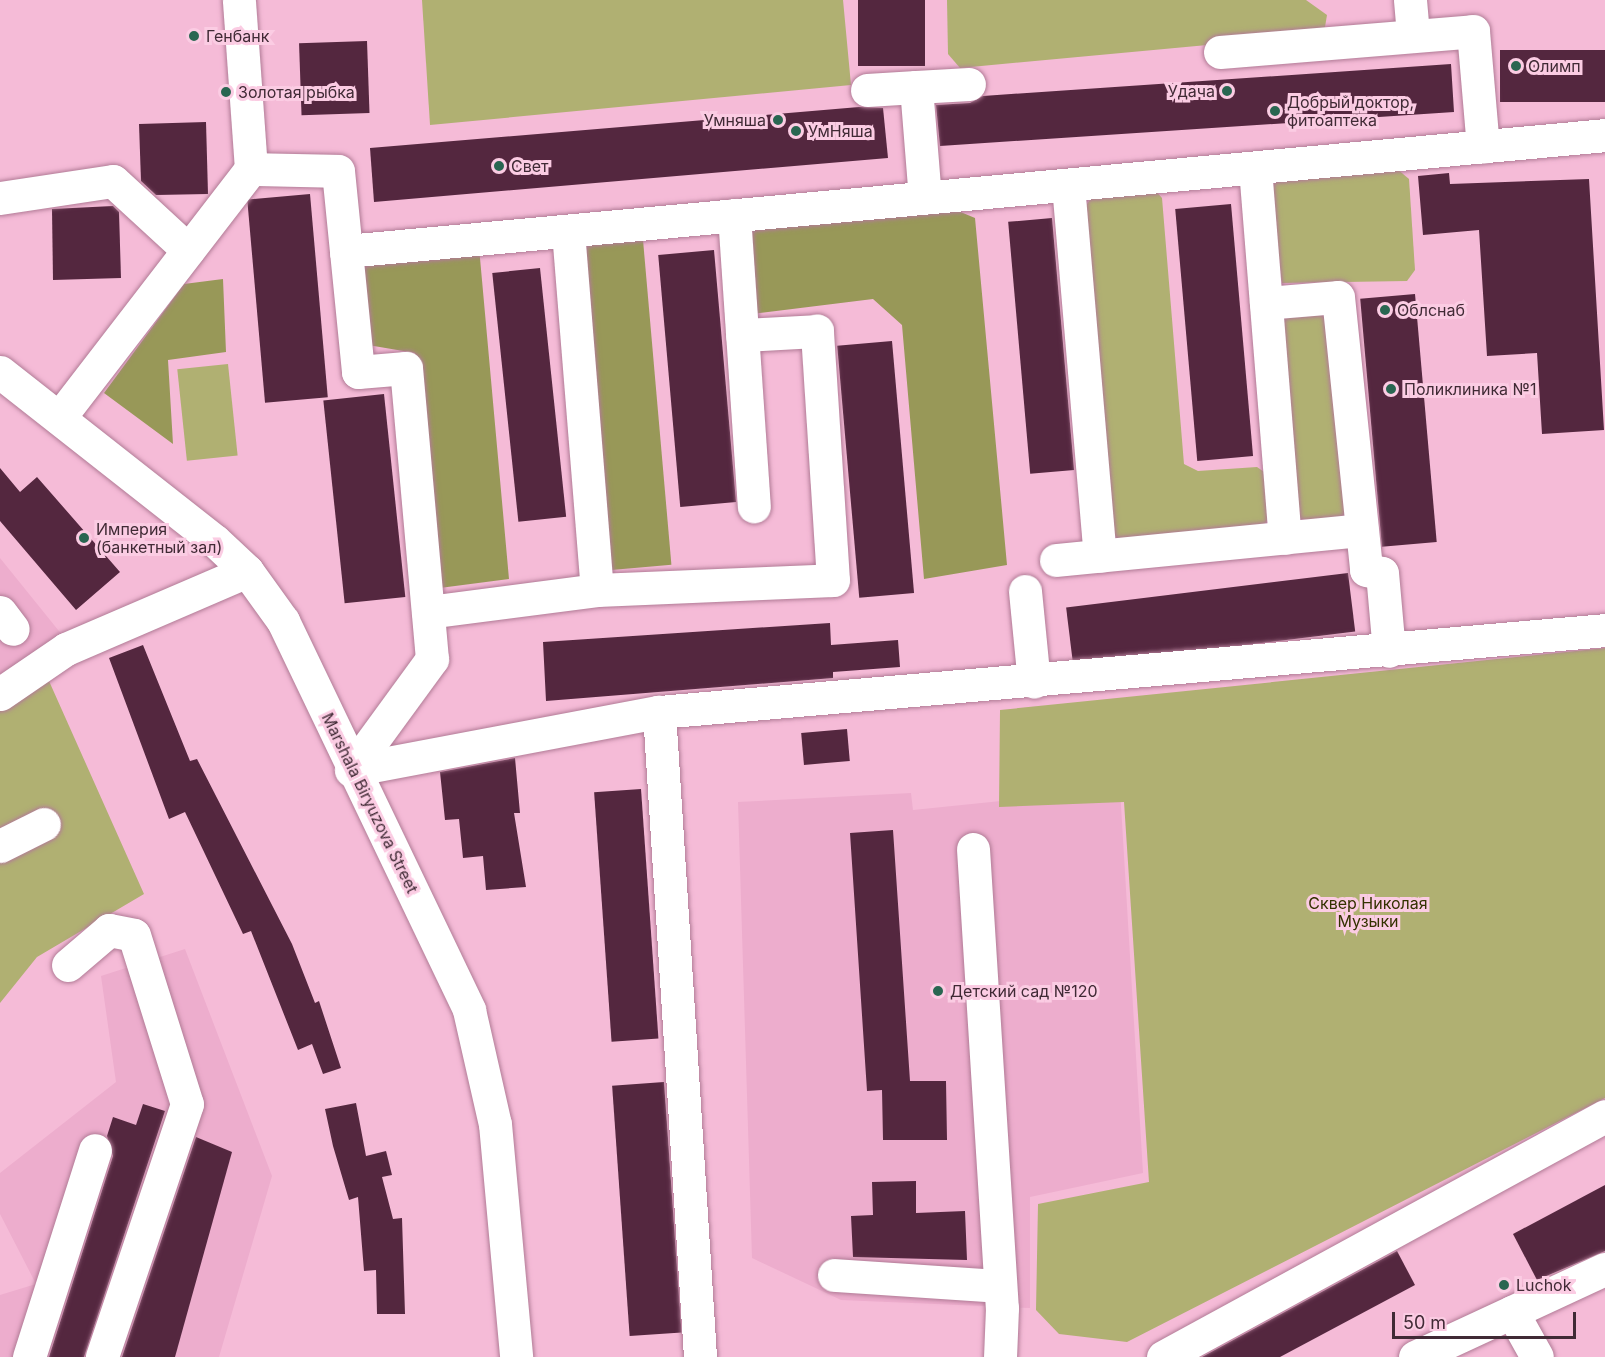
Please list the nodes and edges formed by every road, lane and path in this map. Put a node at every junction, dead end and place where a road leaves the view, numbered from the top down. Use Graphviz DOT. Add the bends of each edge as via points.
graph roads {
  1 [pos="239,0"];
  2 [pos="1410,0"];
  3 [pos="1413,36"];
  4 [pos="1220,52"];
  5 [pos="969,84"];
  6 [pos="916,87"];
  7 [pos="867,90"];
  8 [pos="1605,135"];
  9 [pos="1483,147"];
  10 [pos="251,168"];
  11 [pos="1255,168"];
  12 [pos="1068,185"];
  13 [pos="0,198"];
  14 [pos="925,198"];
  15 [pos="734,216"];
  16 [pos="568,231"];
  17 [pos="188,250"];
  18 [pos="346,251"];
  19 [pos="1266,303"];
  20 [pos="742,334"];
  21 [pos="0,372"];
  22 [pos="59,418"];
  23 [pos="754,506"];
  24 [pos="1362,530"];
  25 [pos="1285,538"];
  26 [pos="1100,556"];
  27 [pos="1056,560"];
  28 [pos="247,571"];
  29 [pos="597,590"];
  30 [pos="1025,591"];
  31 [pos="428,612"];
  32 [pos="1605,630"];
  33 [pos="1389,651"];
  34 [pos="1034,682"];
  35 [pos="0,694"];
  36 [pos="659,712"];
  37 [pos="351,770"];
  38 [pos="44,824"];
  39 [pos="0,846"];
  40 [pos="973,849"];
  41 [pos="68,964"];
  42 [pos="1605,1116"];
  43 [pos="95,1150"];
  44 [pos="1605,1269"];
  45 [pos="834,1275"];
  46 [pos="1000,1286"];
  47 [pos="1512,1312"];
  48 [pos="29,1357"];
  49 [pos="102,1357"];
  50 [pos="516,1357"];
  51 [pos="700,1357"];
  52 [pos="1000,1357"];
  53 [pos="1163,1357"];
  54 [pos="1394,1357"];
  55 [pos="1413,1357"];
  56 [pos="1537,1357"];
  1 -- 10 [label="main road"];
  2 -- 3 [label="main road"];
  3 -- 4 [label="main road"];
  3 -- 9 [label="main road" via="1473,31"];
  5 -- 6 [label="main road"];
  6 -- 7 [label="main road"];
  6 -- 14 [label="main road"];
  8 -- 9 [label="main road"];
  9 -- 11 [label="main road"];
  10 -- 17 [label="main road"];
  10 -- 18 [label="main road" via="338,171"];
  11 -- 12 [label="main road"];
  11 -- 19 [label="main road"];
  12 -- 14 [label="main road"];
  12 -- 26 [label="main road"];
  13 -- 17 [label="main road" via="113,181"];
  14 -- 15 [label="main road"];
  15 -- 16 [label="main road"];
  15 -- 20 [label="main road"];
  16 -- 18 [label="main road"];
  16 -- 29 [label="main road"];
  17 -- 22 [label="main road"];
  18 -- 31 [label="main road" via="358,372 406,368"];
  19 -- 24 [label="main road" via="1338,297"];
  19 -- 25 [label="main road"];
  20 -- 23 [label="main road"];
  20 -- 29 [label="main road" via="818,330 833,580"];
  21 -- 22 [label="main road, Marshala Biryuzova Street"];
  22 -- 28 [label="main road, Marshala Biryuzova Street"];
  24 -- 25 [label="main road"];
  24 -- 33 [label="main road" via="1366,570 1382,573"];
  25 -- 26 [label="main road"];
  26 -- 27 [label="main road"];
  28 -- 35 [label="main road" via="66,649"];
  28 -- 37 [label="main road, Marshala Biryuzova Street" via="283,621"];
  29 -- 31 [label="main road"];
  30 -- 34 [label="main road"];
  31 -- 37 [label="main road" via="432,658"];
  32 -- 33 [label="main road"];
  33 -- 34 [label="main road"];
  34 -- 36 [label="main road"];
  36 -- 37 [label="main road"];
  36 -- 51 [label="main road"];
  37 -- 50 [label="main road, Marshala Biryuzova Street" via="469,1010 484,1057"];
  38 -- 39 [label="main road"];
  40 -- 46 [label="main road"];
  41 -- 49 [label="main road" via="109,930 134,935 187,1104"];
  42 -- 53 [label="main road"];
  43 -- 48 [label="main road"];
  44 -- 47 [label="main road"];
  45 -- 46 [label="main road"];
  46 -- 52 [label="main road"];
  47 -- 55 [label="main road"];
  47 -- 56 [label="main road"];
  54 -- 55 [label="main road" via="1408,1350"];
}
